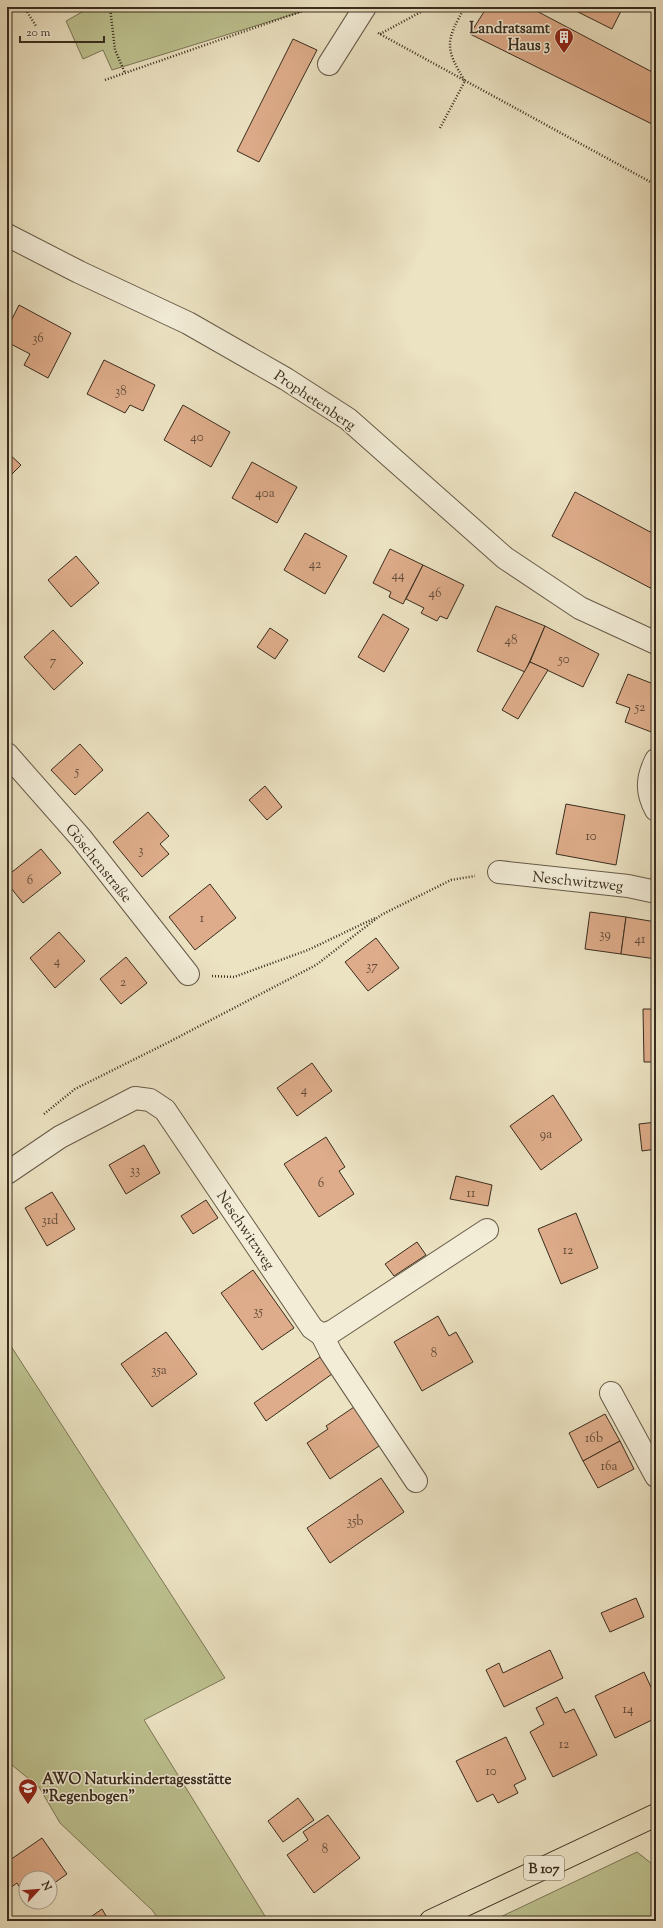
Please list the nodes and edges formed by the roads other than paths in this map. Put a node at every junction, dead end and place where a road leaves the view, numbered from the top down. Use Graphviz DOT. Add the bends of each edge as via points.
graph roads {
  1 [pos="361,14"];
  2 [pos="329,64"];
  3 [pos="7,235"];
  4 [pos="656,644"];
  5 [pos="7,754"];
  6 [pos="656,760"];
  7 [pos="656,810"];
  8 [pos="499,872"];
  9 [pos="656,892"];
  10 [pos="188,974"];
  11 [pos="7,1173"];
  12 [pos="487,1230"];
  13 [pos="322,1335"];
  14 [pos="611,1393"];
  15 [pos="656,1476"];
  16 [pos="416,1481"];
  17 [pos="656,1815"];
  18 [pos="431,1921"];
  1 -- 2 [label="street"];
  3 -- 4 [label="street, Prophetenberg" via="188,323 292,382 348,419 505,558 580,608"];
  5 -- 10 [label="street, Göschenstraße" via="81,838"];
  6 -- 7 [label="street" via="650,773 649,798"];
  8 -- 9 [label="street, Neschwitzweg" via="628,886"];
  11 -- 13 [label="street, Neschwitzweg" via="60,1137 135,1098 150,1100 165,1110 312,1328"];
  12 -- 13 [label="street"];
  13 -- 16 [label="street" via="331,1353"];
  14 -- 15 [label="street"];
  17 -- 18 [label="main road, B 107"];
}
